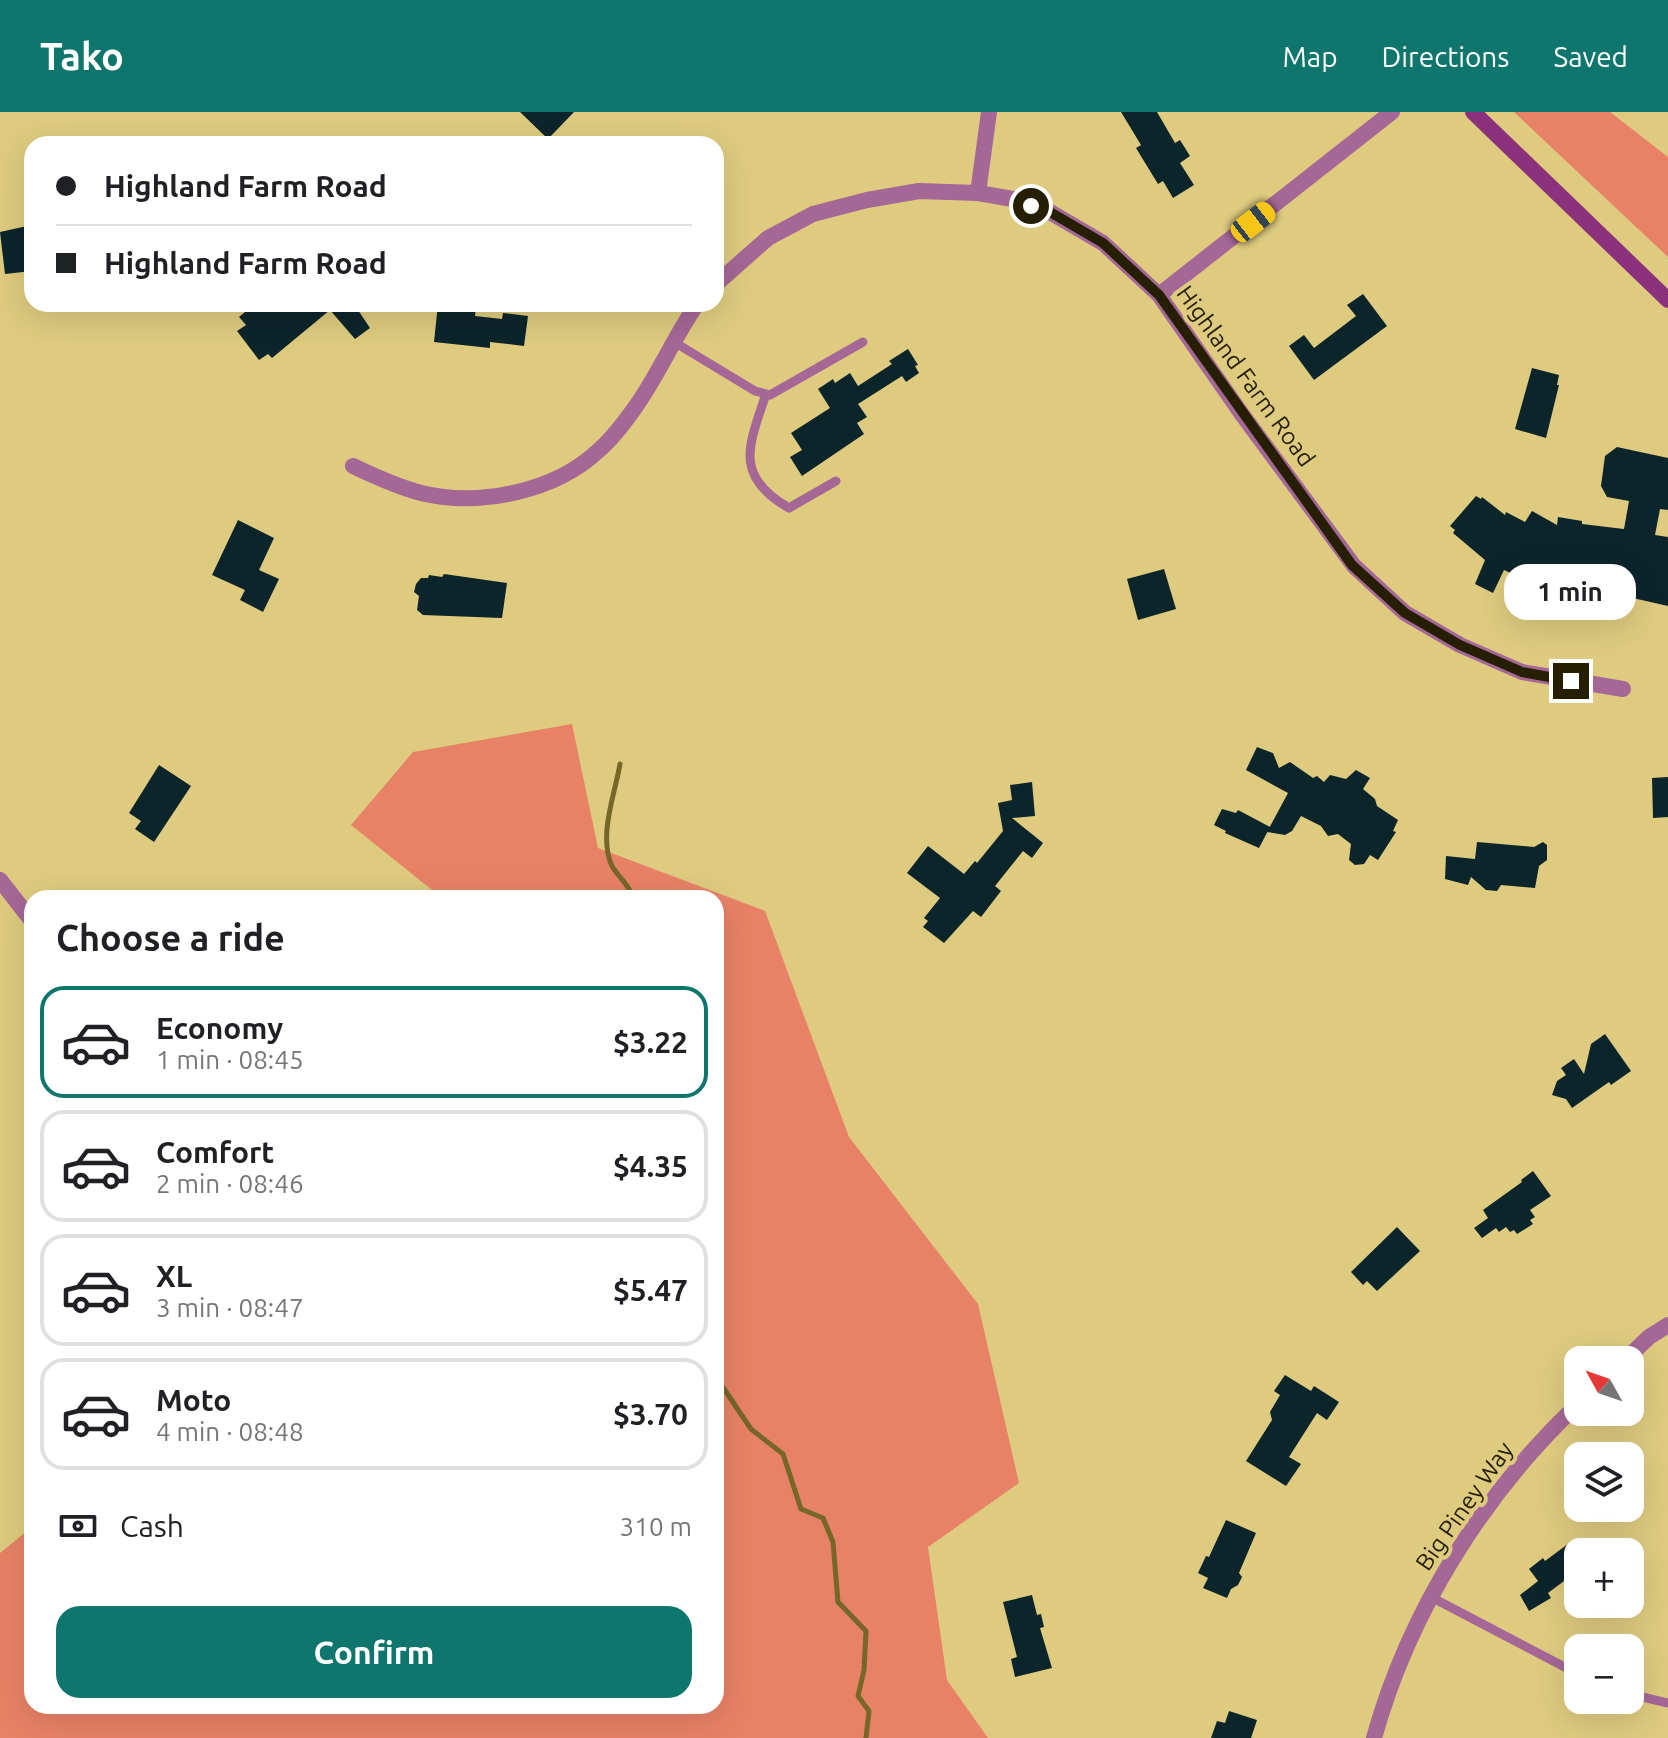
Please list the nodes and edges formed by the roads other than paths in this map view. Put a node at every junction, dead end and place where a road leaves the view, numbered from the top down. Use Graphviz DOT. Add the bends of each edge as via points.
graph roads {
  1 [pos="989,112"];
  2 [pos="1392,112"];
  3 [pos="1473,112"];
  4 [pos="978,193"];
  5 [pos="724,277"];
  6 [pos="1159,295"];
  7 [pos="1668,300"];
  8 [pos="692,312"];
  9 [pos="674,342"];
  10 [pos="863,342"];
  11 [pos="766,394"];
  12 [pos="353,466"];
  13 [pos="836,481"];
  14 [pos="1623,689"];
  15 [pos="0,880"];
  16 [pos="24,911"];
  17 [pos="1668,1325"];
  18 [pos="1640,1346"];
  19 [pos="1564,1417"];
  20 [pos="1431,1597"];
  21 [pos="1564,1667"];
  22 [pos="1644,1697"];
  23 [pos="1668,1703"];
  24 [pos="1374,1738"];
  1 -- 4 [label="street"];
  2 -- 6 [label="street"];
  3 -- 7 [label="main road"];
  4 -- 5 [label="street, Highland Farm Road" via="919,191 813,214 768,238"];
  4 -- 6 [label="street, Highland Farm Road" via="1050,212 1103,243"];
  6 -- 14 [label="street, Highland Farm Road" via="1352,565 1405,613 1522,672"];
  8 -- 9 [label="street"];
  9 -- 11 [label="lane"];
  9 -- 12 [label="street" via="635,408 598,451 567,473 525,490 474,498 423,494"];
  10 -- 11 [label="lane"];
  11 -- 13 [label="lane" via="748,455 770,497 789,508"];
  15 -- 16 [label="street"];
  17 -- 18 [label="street"];
  19 -- 20 [label="street, Big Piney Way" via="1492,1500"];
  20 -- 21 [label="lane"];
  20 -- 24 [label="street, Big Piney Way" via="1385,1699"];
  22 -- 23 [label="lane"];
}
